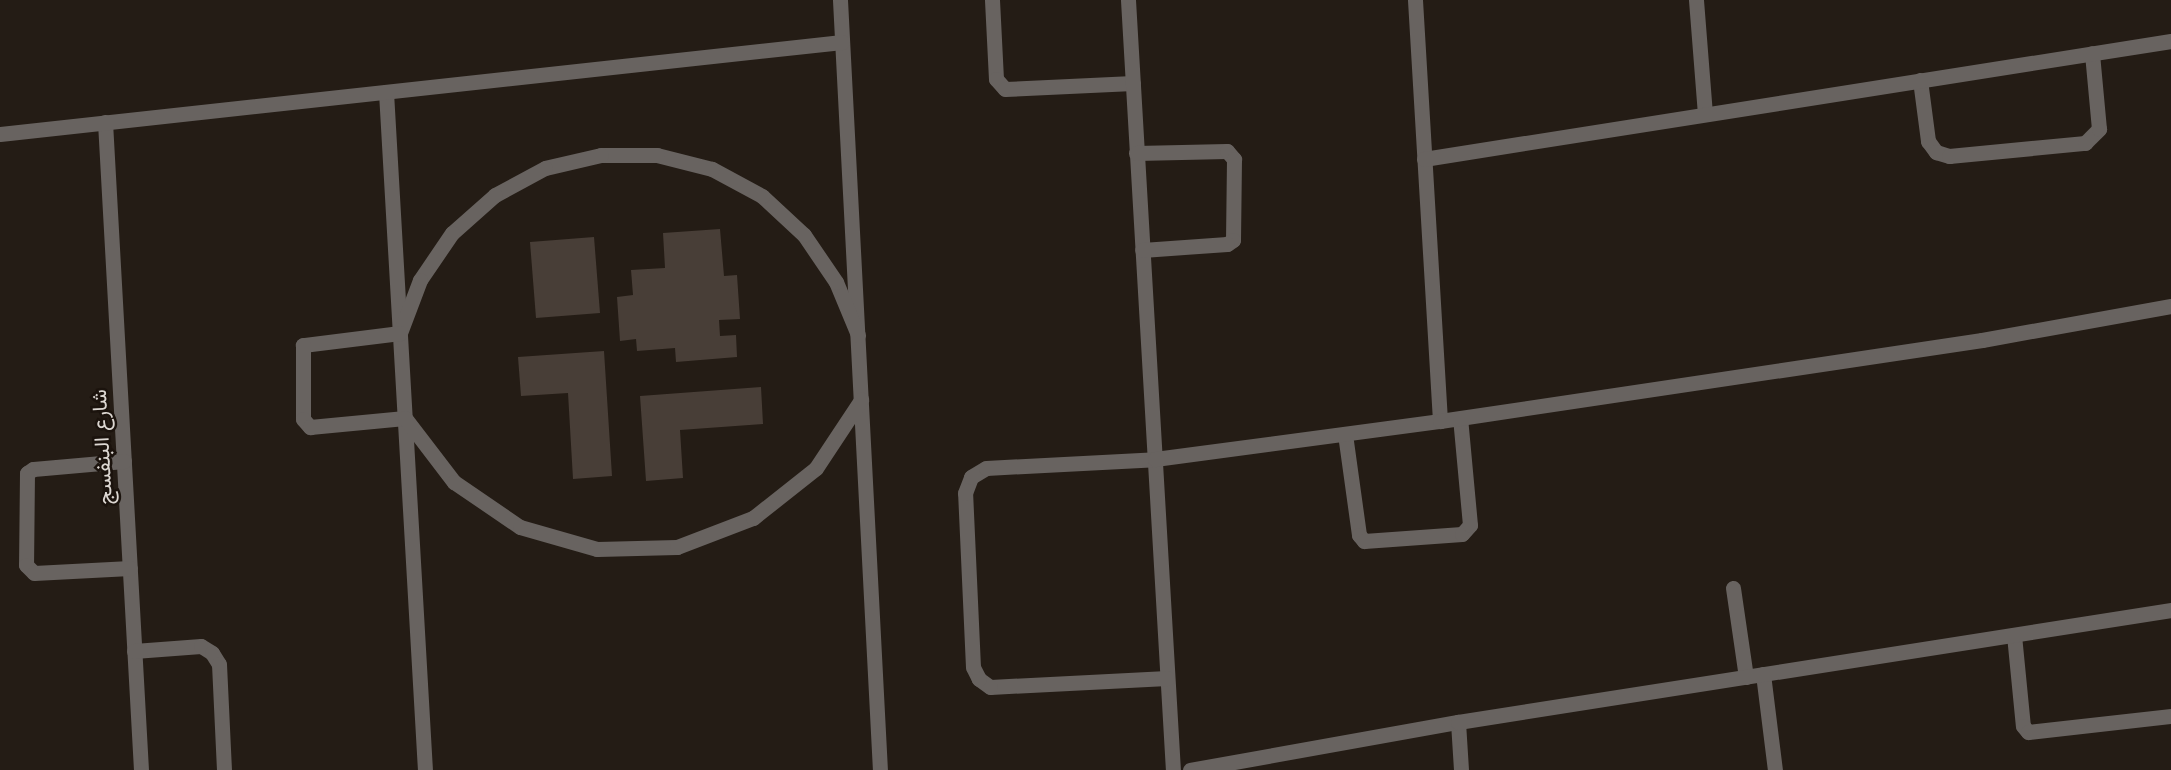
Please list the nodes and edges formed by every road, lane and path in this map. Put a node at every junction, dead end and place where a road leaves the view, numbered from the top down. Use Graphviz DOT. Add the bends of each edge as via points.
graph roads {
  1 [pos="840,0"];
  2 [pos="992,0"];
  3 [pos="1128,0"];
  4 [pos="1415,0"];
  5 [pos="1696,0"];
  6 [pos="2171,41"];
  7 [pos="842,42"];
  8 [pos="2092,53"];
  9 [pos="1920,80"];
  10 [pos="1133,83"];
  11 [pos="387,92"];
  12 [pos="1705,114"];
  13 [pos="105,122"];
  14 [pos="0,134"];
  15 [pos="1137,153"];
  16 [pos="1424,159"];
  17 [pos="1142,250"];
  18 [pos="2171,306"];
  19 [pos="400,333"];
  20 [pos="858,335"];
  21 [pos="861,400"];
  22 [pos="405,418"];
  23 [pos="1460,418"];
  24 [pos="1440,421"];
  25 [pos="1345,434"];
  26 [pos="1155,459"];
  27 [pos="124,461"];
  28 [pos="130,568"];
  29 [pos="1733,588"];
  30 [pos="2171,610"];
  31 [pos="2014,635"];
  32 [pos="134,651"];
  33 [pos="1763,674"];
  34 [pos="1746,677"];
  35 [pos="1167,678"];
  36 [pos="2171,716"];
  37 [pos="1458,722"];
  38 [pos="141,770"];
  39 [pos="224,770"];
  40 [pos="425,770"];
  41 [pos="880,770"];
  42 [pos="1173,770"];
  43 [pos="1190,770"];
  44 [pos="1461,770"];
  45 [pos="1775,770"];
  1 -- 7 [label="street"];
  2 -- 10 [label="street" via="996,79 1005,89"];
  3 -- 10 [label="street"];
  4 -- 16 [label="street"];
  5 -- 12 [label="street"];
  6 -- 8 [label="street"];
  7 -- 11 [label="street"];
  7 -- 20 [label="street"];
  8 -- 9 [label="street"];
  8 -- 9 [label="street" via="2099,129 2085,143 1949,156 1936,152 1928,141"];
  9 -- 12 [label="street"];
  10 -- 15 [label="street"];
  11 -- 13 [label="street"];
  11 -- 19 [label="street"];
  12 -- 16 [label="street"];
  13 -- 14 [label="street"];
  13 -- 27 [label="street, شارع البنفسج"];
  15 -- 17 [label="street"];
  15 -- 17 [label="street" via="1227,151 1234,159 1233,240 1227,244"];
  16 -- 24 [label="street"];
  17 -- 26 [label="street"];
  18 -- 23 [label="street" via="1982,340"];
  19 -- 20 [label="street" via="420,280 453,232 495,195 545,168 590,157 657,155 712,169 762,196 804,235 836,282"];
  19 -- 22 [label="street"];
  19 -- 22 [label="street" via="303,345 303,419 310,427"];
  20 -- 21 [label="street"];
  21 -- 22 [label="street" via="816,468 753,518 677,547 597,549 520,527 454,482"];
  21 -- 41 [label="street"];
  22 -- 40 [label="street"];
  23 -- 24 [label="street"];
  23 -- 25 [label="street" via="1470,525 1462,534 1364,541 1359,535"];
  24 -- 25 [label="street"];
  25 -- 26 [label="street"];
  26 -- 35 [label="street"];
  26 -- 35 [label="street" via="986,468 971,477 965,493 973,667 979,679 990,687"];
  27 -- 28 [label="street, شارع البنفسج"];
  27 -- 28 [label="street" via="33,469 27,473 26,565 34,573"];
  28 -- 32 [label="street, شارع البنفسج"];
  29 -- 34 [label="street"];
  30 -- 31 [label="street"];
  31 -- 33 [label="street"];
  31 -- 36 [label="street" via="2023,726 2028,732"];
  32 -- 38 [label="street, شارع البنفسج"];
  32 -- 39 [label="street" via="201,646 212,653 219,664"];
  33 -- 34 [label="street"];
  33 -- 45 [label="street"];
  34 -- 37 [label="street"];
  35 -- 42 [label="street"];
  37 -- 43 [label="street"];
  37 -- 44 [label="street"];
}
